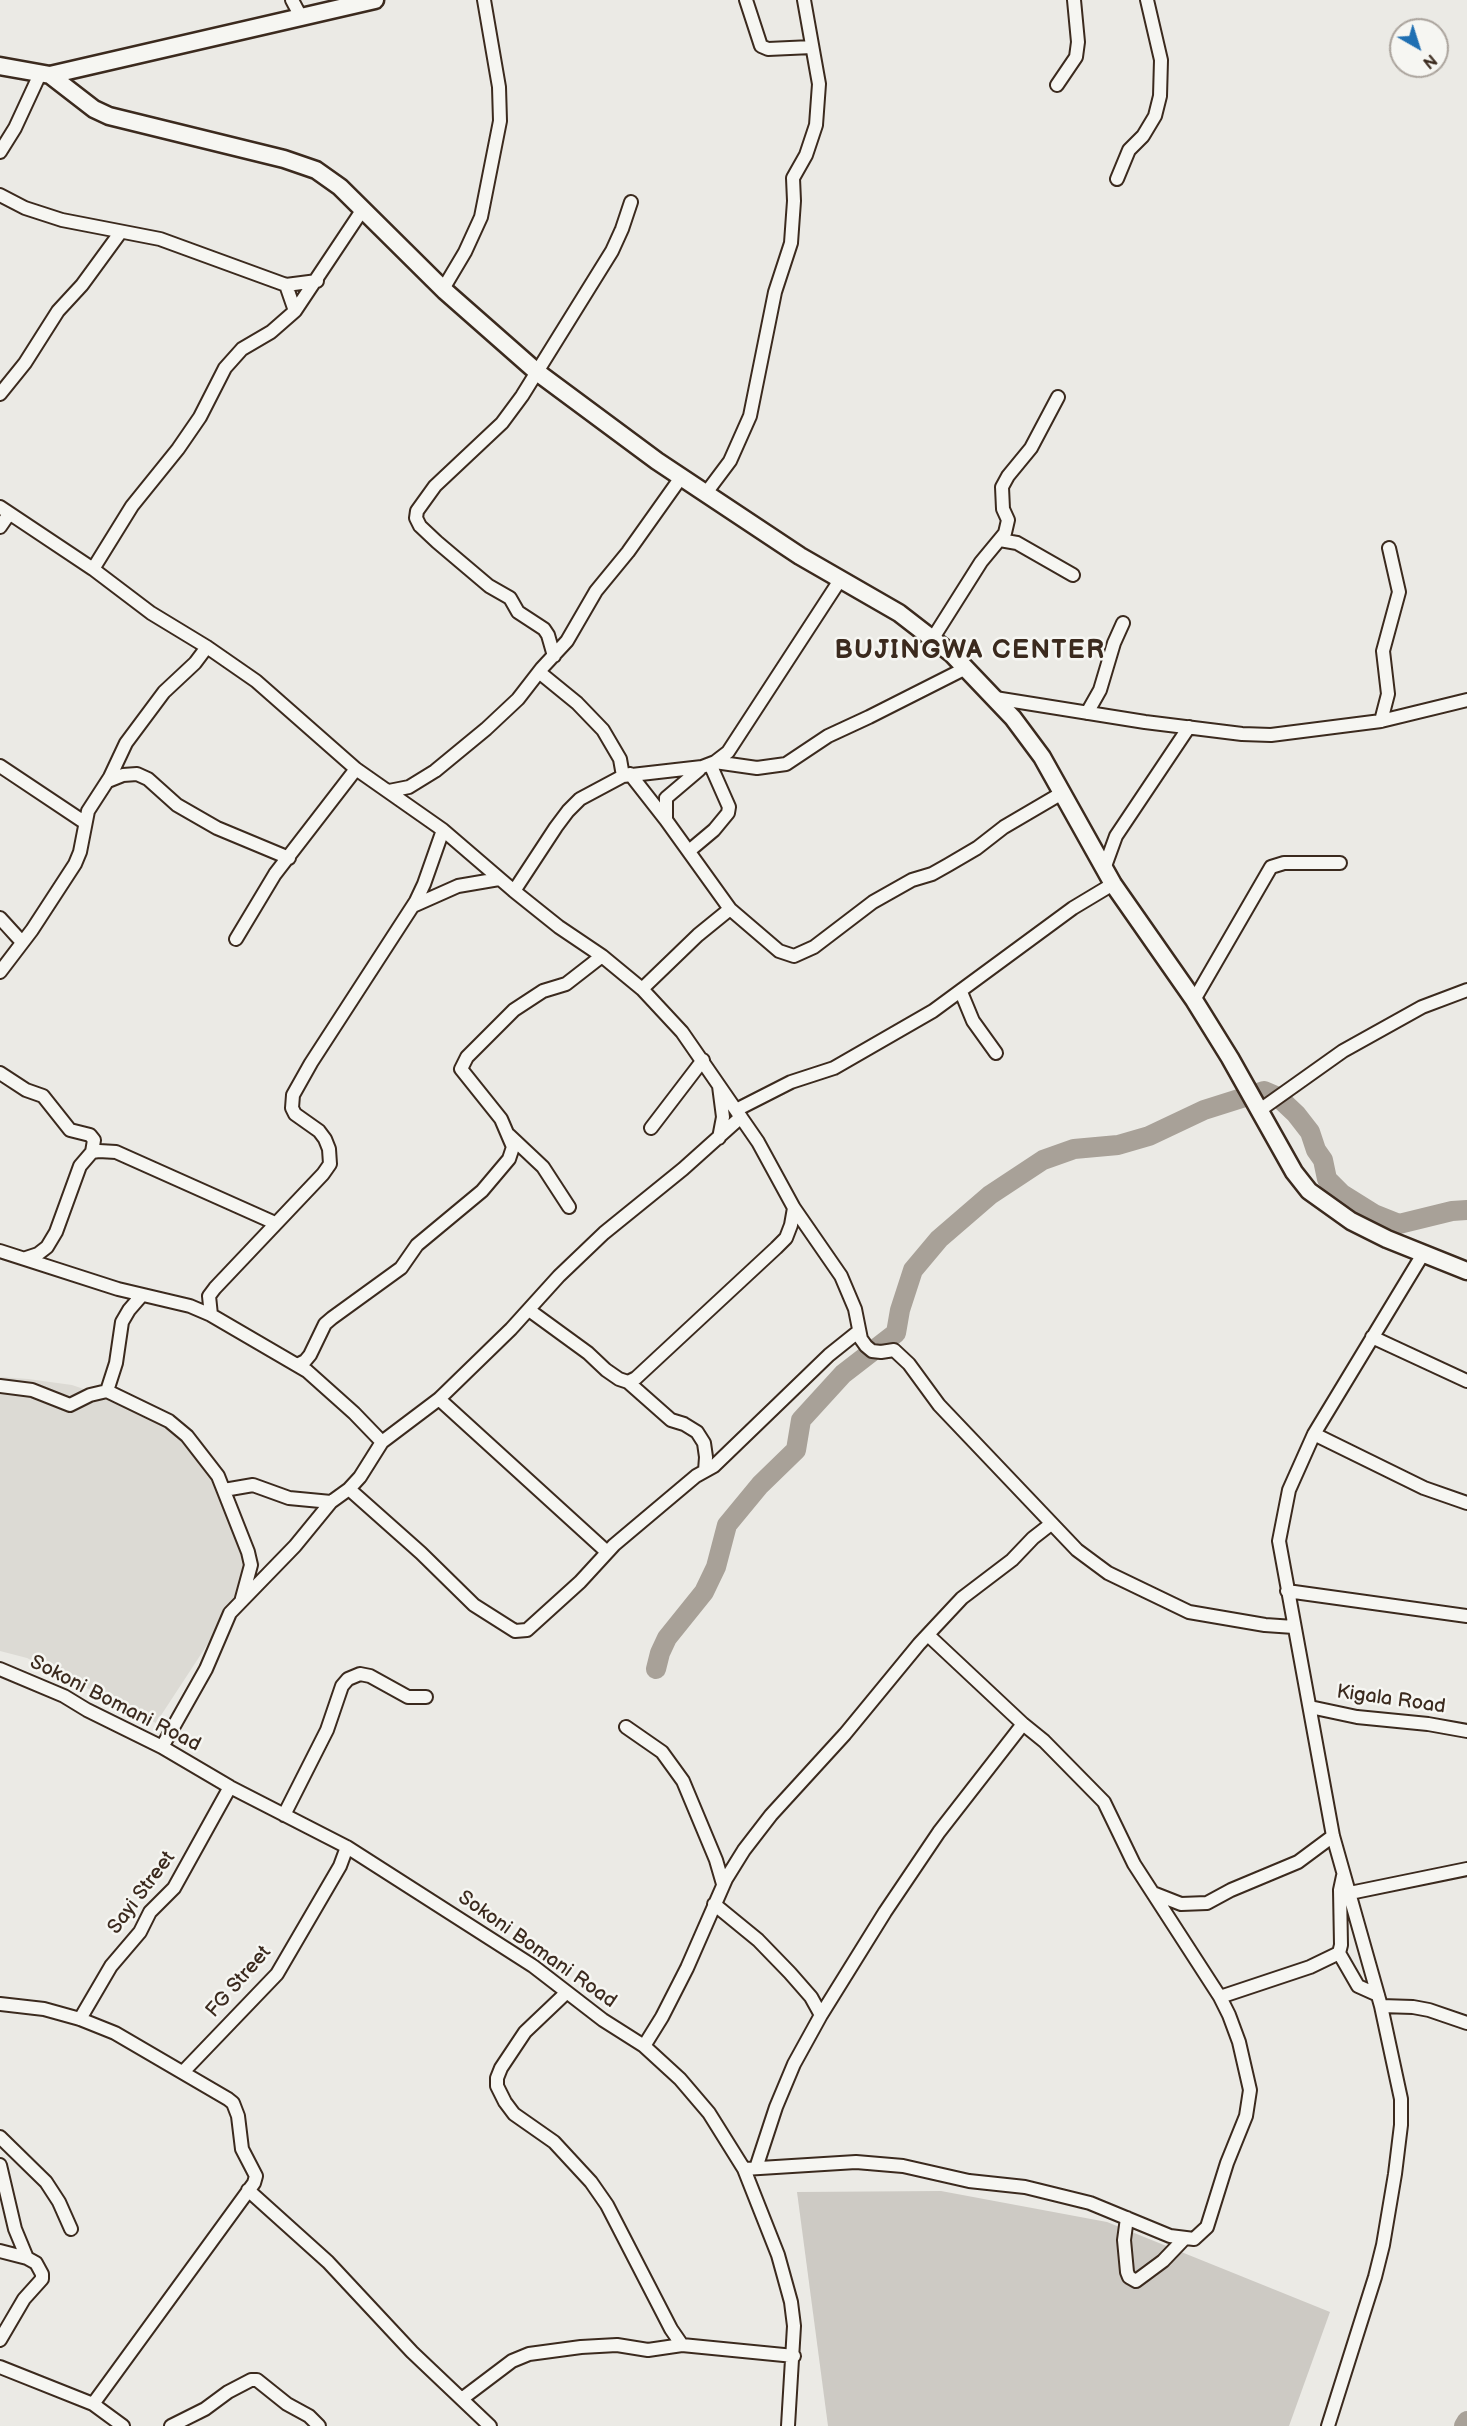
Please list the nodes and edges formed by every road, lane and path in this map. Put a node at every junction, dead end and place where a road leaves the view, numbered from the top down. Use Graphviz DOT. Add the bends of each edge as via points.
graph roads {
  1 [pos="292,0"];
  2 [pos="375,0"];
  3 [pos="484,0"];
  4 [pos="746,0"];
  5 [pos="804,0"];
  6 [pos="1074,0"];
  7 [pos="1147,0"];
  8 [pos="301,17"];
  9 [pos="812,47"];
  10 [pos="0,66"];
  11 [pos="45,75"];
  12 [pos="1058,85"];
  13 [pos="0,152"];
  14 [pos="1117,179"];
  15 [pos="0,195"];
  16 [pos="631,202"];
  17 [pos="363,209"];
  18 [pos="120,232"];
  19 [pos="317,281"];
  20 [pos="286,285"];
  21 [pos="443,289"];
  22 [pos="295,311"];
  23 [pos="537,372"];
  24 [pos="0,394"];
  25 [pos="1059,397"];
  26 [pos="682,476"];
  27 [pos="706,493"];
  28 [pos="5,511"];
  29 [pos="0,526"];
  30 [pos="1000,540"];
  31 [pos="1389,548"];
  32 [pos="93,569"];
  33 [pos="1073,575"];
  34 [pos="840,580"];
  35 [pos="1122,623"];
  36 [pos="933,638"];
  37 [pos="207,647"];
  38 [pos="554,656"];
  39 [pos="966,668"];
  40 [pos="538,672"];
  41 [pos="995,698"];
  42 [pos="1467,700"];
  43 [pos="1087,713"];
  44 [pos="1382,721"];
  45 [pos="1189,727"];
  46 [pos="709,764"];
  47 [pos="0,766"];
  48 [pos="356,769"];
  49 [pos="626,775"];
  50 [pos="108,781"];
  51 [pos="388,791"];
  52 [pos="1062,793"];
  53 [pos="666,820"];
  54 [pos="84,822"];
  55 [pos="443,830"];
  56 [pos="689,851"];
  57 [pos="289,858"];
  58 [pos="1340,863"];
  59 [pos="1104,869"];
  60 [pos="499,879"];
  61 [pos="1113,884"];
  62 [pos="514,891"];
  63 [pos="413,906"];
  64 [pos="730,909"];
  65 [pos="0,918"];
  66 [pos="236,939"];
  67 [pos="21,942"];
  68 [pos="602,956"];
  69 [pos="0,972"];
  70 [pos="642,989"];
  71 [pos="1467,990"];
  72 [pos="961,992"];
  73 [pos="1194,999"];
  74 [pos="996,1053"];
  75 [pos="703,1060"];
  76 [pos="0,1073"];
  77 [pos="718,1082"];
  78 [pos="1260,1110"];
  79 [pos="739,1113"];
  80 [pos="651,1128"];
  81 [pos="509,1135"];
  82 [pos="719,1138"];
  83 [pos="92,1152"];
  84 [pos="569,1207"];
  85 [pos="794,1208"];
  86 [pos="275,1223"];
  87 [pos="0,1251"];
  88 [pos="1423,1254"];
  89 [pos="26,1258"];
  90 [pos="1467,1271"];
  91 [pos="215,1288"];
  92 [pos="142,1295"];
  93 [pos="190,1306"];
  94 [pos="529,1310"];
  95 [pos="211,1315"];
  96 [pos="859,1331"];
  97 [pos="1372,1337"];
  98 [pos="297,1365"];
  99 [pos="1467,1381"];
  100 [pos="628,1382"];
  101 [pos="0,1386"];
  102 [pos="107,1391"];
  103 [pos="439,1399"];
  104 [pos="1314,1434"];
  105 [pos="382,1442"];
  106 [pos="705,1471"];
  107 [pos="349,1490"];
  108 [pos="224,1491"];
  109 [pos="331,1502"];
  110 [pos="1467,1503"];
  111 [pos="1051,1524"];
  112 [pos="607,1552"];
  113 [pos="1287,1591"];
  114 [pos="242,1599"];
  115 [pos="1467,1616"];
  116 [pos="1294,1627"];
  117 [pos="928,1635"];
  118 [pos="0,1669"];
  119 [pos="426,1697"];
  120 [pos="1310,1707"];
  121 [pos="1023,1724"];
  122 [pos="626,1727"];
  123 [pos="1467,1731"];
  124 [pos="162,1747"];
  125 [pos="230,1787"];
  126 [pos="284,1815"];
  127 [pos="1334,1836"];
  128 [pos="347,1847"];
  129 [pos="1467,1869"];
  130 [pos="1344,1872"];
  131 [pos="723,1884"];
  132 [pos="1153,1893"];
  133 [pos="1350,1893"];
  134 [pos="714,1904"];
  135 [pos="1339,1953"];
  136 [pos="566,1993"];
  137 [pos="811,1997"];
  138 [pos="1220,1997"];
  139 [pos="831,1999"];
  140 [pos="1379,2001"];
  141 [pos="0,2004"];
  142 [pos="820,2015"];
  143 [pos="80,2019"];
  144 [pos="1467,2023"];
  145 [pos="644,2046"];
  146 [pos="183,2072"];
  147 [pos="0,2137"];
  148 [pos="0,2165"];
  149 [pos="750,2168"];
  150 [pos="248,2190"];
  151 [pos="1127,2218"];
  152 [pos="71,2229"];
  153 [pos="1184,2239"];
  154 [pos="0,2251"];
  155 [pos="27,2258"];
  156 [pos="0,2340"];
  157 [pos="682,2345"];
  158 [pos="794,2356"];
  159 [pos="0,2367"];
  160 [pos="463,2398"];
  161 [pos="93,2404"];
  162 [pos="123,2426"];
  163 [pos="171,2426"];
  164 [pos="320,2426"];
  165 [pos="490,2426"];
  166 [pos="788,2426"];
  167 [pos="1328,2426"];
  1 -- 8 [label="street"];
  2 -- 8 [label="street"];
  3 -- 21 [label="street" via="499,87 500,121 481,217"];
  4 -- 9 [label="street" via="761,46"];
  5 -- 9 [label="street"];
  6 -- 12 [label="street" via="1076,57"];
  7 -- 14 [label="street" via="1161,60 1160,96 1155,117 1129,150"];
  8 -- 11 [label="street"];
  9 -- 27 [label="street" via="819,84 816,125 793,178 791,243 775,292 750,416 730,461"];
  10 -- 11 [label="street"];
  11 -- 13 [label="street"];
  11 -- 17 [label="street" via="109,116 316,170"];
  15 -- 18 [label="street" via="46,215"];
  16 -- 23 [label="street" via="612,251"];
  17 -- 19 [label="street"];
  17 -- 21 [label="street"];
  18 -- 20 [label="street" via="160,239"];
  18 -- 24 [label="street"];
  19 -- 20 [label="street"];
  19 -- 22 [label="street"];
  20 -- 22 [label="street"];
  21 -- 23 [label="street"];
  22 -- 32 [label="street" via="271,332 242,349 225,368 200,417 132,506"];
  23 -- 26 [label="street"];
  23 -- 38 [label="street" via="502,423 435,486 416,518 466,568 510,598 519,612 544,629"];
  25 -- 30 [label="street" via="1031,448 1002,487 1008,520"];
  26 -- 27 [label="street"];
  26 -- 38 [label="street" via="596,591 576,628"];
  27 -- 34 [label="street"];
  28 -- 29 [label="street"];
  28 -- 32 [label="street"];
  30 -- 33 [label="street" via="1017,543"];
  30 -- 36 [label="street" via="981,562"];
  31 -- 44 [label="street" via="1399,592 1383,651 1388,693"];
  32 -- 37 [label="street" via="151,613"];
  34 -- 36 [label="street" via="899,613"];
  34 -- 46 [label="street" via="738,738 728,752"];
  35 -- 43 [label="street" via="1100,690"];
  36 -- 39 [label="street"];
  37 -- 48 [label="street" via="258,682"];
  37 -- 50 [label="street" via="143,720 118,756"];
  38 -- 40 [label="street"];
  39 -- 41 [label="street"];
  39 -- 46 [label="street" via="828,736 786,764 757,768"];
  40 -- 49 [label="street" via="603,730"];
  40 -- 51 [label="street" via="502,715 435,771 409,787"];
  41 -- 43 [label="street"];
  41 -- 52 [label="street" via="1029,738"];
  42 -- 44 [label="street"];
  43 -- 45 [label="street"];
  44 -- 45 [label="street" via="1271,735"];
  45 -- 59 [label="street" via="1116,836"];
  46 -- 49 [label="street"];
  46 -- 53 [label="street" via="666,798"];
  46 -- 56 [label="street" via="729,807 728,813"];
  47 -- 54 [label="street"];
  48 -- 51 [label="street"];
  48 -- 57 [label="street"];
  49 -- 53 [label="street"];
  49 -- 62 [label="street" via="580,799 567,811"];
  50 -- 54 [label="street"];
  50 -- 57 [label="street" via="137,774 177,805 217,828"];
  51 -- 55 [label="street"];
  52 -- 59 [label="street"];
  52 -- 64 [label="street" via="948,865 873,902 794,956 779,951"];
  53 -- 56 [label="street"];
  54 -- 67 [label="street" via="75,864"];
  55 -- 60 [label="street"];
  55 -- 63 [label="street"];
  56 -- 64 [label="street"];
  57 -- 66 [label="street"];
  58 -- 73 [label="street" via="1284,863 1271,867"];
  59 -- 61 [label="street"];
  60 -- 62 [label="street"];
  60 -- 63 [label="street" via="458,886"];
  61 -- 72 [label="street" via="982,972"];
  61 -- 73 [label="street"];
  62 -- 68 [label="street"];
  63 -- 86 [label="street" via="293,1095 292,1108 296,1114 326,1139 330,1164"];
  64 -- 70 [label="street"];
  65 -- 67 [label="street"];
  67 -- 69 [label="street"];
  68 -- 70 [label="street"];
  68 -- 81 [label="street" via="566,984 543,991 514,1010 462,1065 463,1073 491,1104"];
  70 -- 75 [label="street"];
  71 -- 78 [label="street" via="1422,1007 1342,1051"];
  72 -- 74 [label="street" via="973,1021"];
  72 -- 79 [label="street" via="834,1068 791,1082"];
  73 -- 78 [label="street"];
  75 -- 77 [label="street"];
  75 -- 80 [label="street"];
  76 -- 83 [label="street" via="43,1096 70,1130 90,1135 94,1140"];
  77 -- 79 [label="street"];
  77 -- 82 [label="street" via="723,1117"];
  78 -- 88 [label="street" via="1309,1191 1351,1221"];
  79 -- 82 [label="street"];
  79 -- 85 [label="street"];
  81 -- 84 [label="street" via="543,1167"];
  81 -- 98 [label="street" via="513,1147 498,1174 417,1245 401,1268 332,1318 310,1355"];
  82 -- 94 [label="street" via="604,1233"];
  83 -- 86 [label="street" via="116,1152"];
  83 -- 89 [label="street" via="80,1166 47,1247"];
  85 -- 96 [label="street" via="841,1276 855,1309"];
  85 -- 100 [label="street" via="786,1238"];
  86 -- 91 [label="street"];
  87 -- 89 [label="street"];
  88 -- 90 [label="street"];
  88 -- 97 [label="street"];
  89 -- 92 [label="street"];
  91 -- 93 [label="street"];
  91 -- 95 [label="street" via="209,1296"];
  92 -- 93 [label="street"];
  92 -- 102 [label="street" via="122,1322 117,1363"];
  93 -- 95 [label="street"];
  94 -- 100 [label="street" via="606,1370"];
  94 -- 103 [label="street"];
  95 -- 98 [label="street"];
  96 -- 106 [label="street"];
  96 -- 111 [label="street" via="872,1351 894,1350 909,1364 939,1405"];
  97 -- 99 [label="street"];
  97 -- 104 [label="street"];
  98 -- 105 [label="street"];
  100 -- 106 [label="street" via="671,1420 696,1432 704,1443"];
  101 -- 102 [label="street" via="32,1390 70,1405"];
  102 -- 108 [label="street" via="169,1421 187,1436 208,1461"];
  103 -- 105 [label="street"];
  103 -- 112 [label="street"];
  104 -- 110 [label="street" via="1424,1488"];
  104 -- 113 [label="street" via="1282,1514 1279,1541"];
  105 -- 107 [label="street"];
  106 -- 112 [label="street"];
  107 -- 109 [label="street"];
  107 -- 112 [label="street" via="474,1605 516,1631 526,1630 545,1615"];
  108 -- 109 [label="street" via="253,1485 289,1498"];
  108 -- 114 [label="street" via="249,1558"];
  109 -- 114 [label="street" via="295,1546"];
  111 -- 116 [label="street" via="1108,1573 1189,1612"];
  111 -- 117 [label="street" via="962,1598"];
  113 -- 115 [label="street"];
  113 -- 116 [label="street"];
  114 -- 124 [label="street" via="225,1622 206,1669"];
  116 -- 120 [label="street"];
  117 -- 121 [label="street"];
  117 -- 131 [label="street" via="771,1815"];
  118 -- 124 [label="street, Sokoni Bomani Road" via="64,1696"];
  119 -- 126 [label="street" via="412,1698 370,1676 360,1674 348,1679"];
  120 -- 123 [label="street, Kigala Road"];
  120 -- 127 [label="street"];
  121 -- 132 [label="street" via="1104,1802"];
  121 -- 139 [label="street" via="939,1832"];
  122 -- 131 [label="street" via="662,1752 683,1781"];
  124 -- 125 [label="street, Sokoni Bomani Road"];
  125 -- 126 [label="street, Sokoni Bomani Road"];
  125 -- 143 [label="street, Sayi Street" via="174,1888 155,1905 140,1932 111,1966"];
  126 -- 128 [label="street, Sokoni Bomani Road"];
  127 -- 130 [label="street"];
  127 -- 132 [label="street" via="1299,1862 1207,1903 1181,1904"];
  128 -- 136 [label="street, Sokoni Bomani Road" via="533,1966"];
  128 -- 146 [label="street, FG Street" via="340,1866 277,1974"];
  129 -- 133 [label="street"];
  130 -- 133 [label="street"];
  130 -- 135 [label="street"];
  131 -- 134 [label="street"];
  132 -- 138 [label="street"];
  133 -- 140 [label="street"];
  134 -- 137 [label="street" via="758,1940"];
  134 -- 145 [label="street" via="682,1977"];
  135 -- 138 [label="street" via="1310,1967"];
  135 -- 140 [label="street" via="1358,1986"];
  136 -- 145 [label="street, Sokoni Bomani Road"];
  136 -- 157 [label="street" via="525,2032 501,2068 497,2086 514,2114 554,2142 591,2182"];
  137 -- 139 [label="street"];
  137 -- 142 [label="street"];
  138 -- 153 [label="street" via="1245,2064 1249,2104 1207,2227 1194,2239"];
  139 -- 142 [label="street"];
  140 -- 144 [label="street" via="1428,2010"];
  140 -- 167 [label="street" via="1401,2099 1401,2125 1375,2277"];
  141 -- 143 [label="street" via="44,2008"];
  142 -- 149 [label="street" via="794,2064"];
  143 -- 146 [label="street" via="115,2033"];
  145 -- 149 [label="street, Sokoni Bomani Road" via="680,2079"];
  146 -- 150 [label="street" via="233,2103 242,2150 256,2176"];
  147 -- 152 [label="street" via="46,2182"];
  148 -- 155 [label="street" via="15,2229"];
  149 -- 151 [label="street" via="856,2162 903,2166 969,2181 1025,2187 1090,2203"];
  149 -- 158 [label="street, Sokoni Bomani Road" via="791,2302"];
  150 -- 160 [label="street" via="328,2262 412,2352"];
  150 -- 161 [label="street"];
  151 -- 153 [label="street"];
  151 -- 153 [label="street" via="1127,2272 1136,2282"];
  154 -- 155 [label="street"];
  155 -- 156 [label="street" via="40,2268 42,2279 24,2299"];
  157 -- 158 [label="street"];
  157 -- 160 [label="street" via="648,2350 599,2346 529,2354 501,2367"];
  158 -- 166 [label="street, Sokoni Bomani Road"];
  159 -- 161 [label="street"];
  160 -- 165 [label="street"];
  161 -- 162 [label="street"];
  163 -- 164 [label="street" via="228,2392 257,2380"];
}
